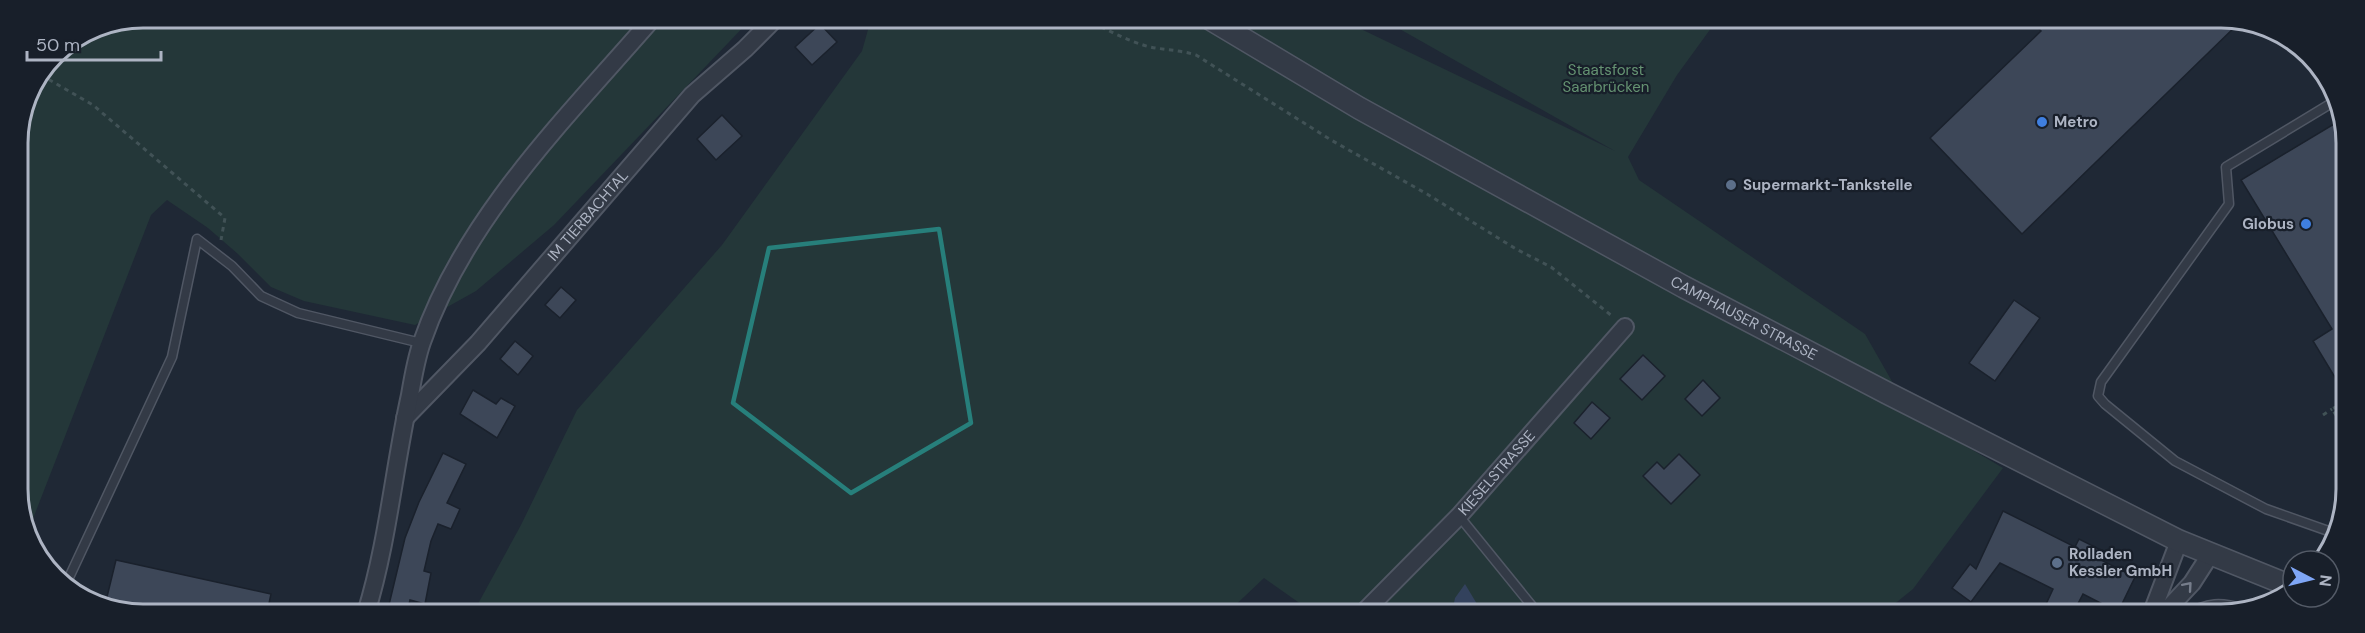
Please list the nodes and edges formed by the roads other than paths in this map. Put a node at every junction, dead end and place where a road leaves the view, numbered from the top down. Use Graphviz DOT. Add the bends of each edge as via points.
graph roads {
  1 [pos="644,28"];
  2 [pos="766,28"];
  3 [pos="1225,28"];
  4 [pos="2330,104"];
  5 [pos="1624,327"];
  6 [pos="421,343"];
  7 [pos="404,418"];
  8 [pos="1459,516"];
  9 [pos="2329,531"];
  10 [pos="2179,541"];
  11 [pos="2210,555"];
  12 [pos="69,577"];
  13 [pos="2281,582"];
  14 [pos="368,604"];
  15 [pos="1372,604"];
  16 [pos="1530,604"];
  17 [pos="2155,604"];
  18 [pos="2172,604"];
  19 [pos="2212,604"];
  20 [pos="2228,604"];
  1 -- 6 [label="street" via="493,208 463,252"];
  2 -- 7 [label="street, IM TIERBACHTAL" via="692,94 478,343"];
  3 -- 10 [label="street, CAMPHAUSER STRASSE" via="1539,208"];
  4 -- 9 [label="lane" via="2226,167 2229,204 2101,382 2098,396 2175,461 2266,509"];
  5 -- 8 [label="street, KIESELSTRASSE"];
  6 -- 7 [label="street"];
  6 -- 12 [label="lane" via="298,313 261,296 197,239 172,357"];
  7 -- 14 [label="street"];
  8 -- 15 [label="street, KIESELSTRASSE"];
  8 -- 16 [label="lane"];
  10 -- 11 [label="street, CAMPHAUSER STRASSE"];
  10 -- 17 [label="street"];
  11 -- 13 [label="street, CAMPHAUSER STRASSE"];
  18 -- 11 [label="street, one-way"];
  19 -- 20 [label="lane"];
}
